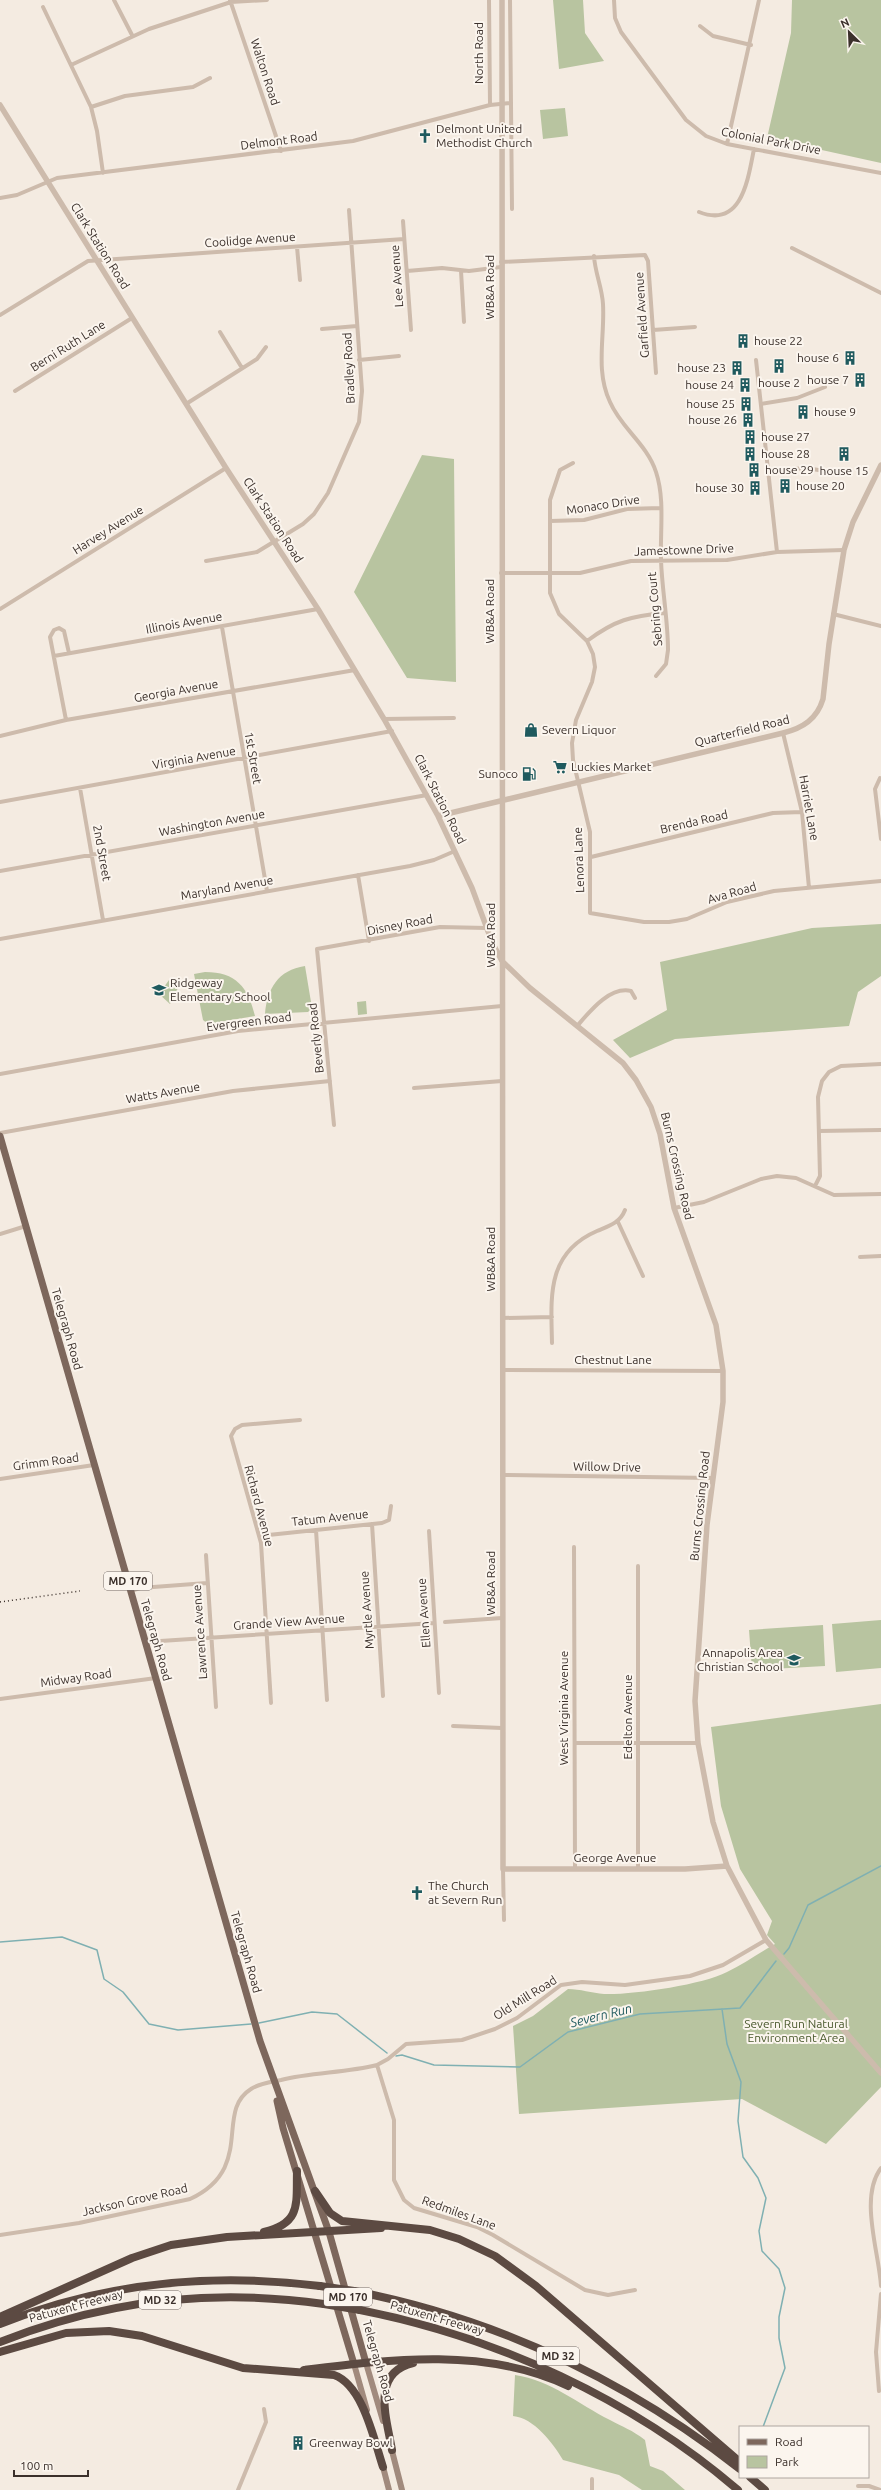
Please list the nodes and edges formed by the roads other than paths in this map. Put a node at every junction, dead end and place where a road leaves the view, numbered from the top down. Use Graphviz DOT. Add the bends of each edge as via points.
graph roads {
  1 [pos="114,0"];
  2 [pos="267,0"];
  3 [pos="489,0"];
  4 [pos="502,0"];
  5 [pos="510,0"];
  6 [pos="614,0"];
  7 [pos="759,0"];
  8 [pos="230,1"];
  9 [pos="43,8"];
  10 [pos="700,26"];
  11 [pos="132,36"];
  12 [pos="751,45"];
  13 [pos="71,65"];
  14 [pos="210,78"];
  15 [pos="510,103"];
  16 [pos="501,104"];
  17 [pos="0,105"];
  18 [pos="490,105"];
  19 [pos="91,107"];
  20 [pos="727,144"];
  21 [pos="754,149"];
  22 [pos="281,151"];
  23 [pos="103,173"];
  24 [pos="881,173"];
  25 [pos="46,182"];
  26 [pos="0,198"];
  27 [pos="512,209"];
  28 [pos="349,210"];
  29 [pos="699,212"];
  30 [pos="403,221"];
  31 [pos="404,239"];
  32 [pos="351,243"];
  33 [pos="297,247"];
  34 [pos="792,248"];
  35 [pos="594,256"];
  36 [pos="97,261"];
  37 [pos="501,264"];
  38 [pos="407,271"];
  39 [pos="461,271"];
  40 [pos="300,280"];
  41 [pos="881,294"];
  42 [pos="0,315"];
  43 [pos="132,318"];
  44 [pos="464,322"];
  45 [pos="357,326"];
  46 [pos="694,327"];
  47 [pos="322,329"];
  48 [pos="411,330"];
  49 [pos="653,330"];
  50 [pos="220,332"];
  51 [pos="266,346"];
  52 [pos="399,356"];
  53 [pos="359,360"];
  54 [pos="756,360"];
  55 [pos="242,368"];
  56 [pos="656,373"];
  57 [pos="825,387"];
  58 [pos="15,391"];
  59 [pos="186,404"];
  60 [pos="761,404"];
  61 [pos="573,463"];
  62 [pos="881,466"];
  63 [pos="226,468"];
  64 [pos="768,471"];
  65 [pos="831,472"];
  66 [pos="660,508"];
  67 [pos="550,521"];
  68 [pos="274,542"];
  69 [pos="844,550"];
  70 [pos="777,552"];
  71 [pos="661,560"];
  72 [pos="206,561"];
  73 [pos="501,573"];
  74 [pos="550,574"];
  75 [pos="0,609"];
  76 [pos="318,609"];
  77 [pos="665,613"];
  78 [pos="833,614"];
  79 [pos="881,626"];
  80 [pos="222,627"];
  81 [pos="587,641"];
  82 [pos="69,653"];
  83 [pos="54,656"];
  84 [pos="355,670"];
  85 [pos="656,676"];
  86 [pos="232,692"];
  87 [pos="454,718"];
  88 [pos="384,719"];
  89 [pos="66,720"];
  90 [pos="392,732"];
  91 [pos="783,733"];
  92 [pos="0,736"];
  93 [pos="243,760"];
  94 [pos="880,778"];
  95 [pos="578,782"];
  96 [pos="80,788"];
  97 [pos="427,795"];
  98 [pos="501,801"];
  99 [pos="0,802"];
  100 [pos="802,812"];
  101 [pos="438,816"];
  102 [pos="255,826"];
  103 [pos="881,839"];
  104 [pos="455,851"];
  105 [pos="92,854"];
  106 [pos="591,857"];
  107 [pos="0,870"];
  108 [pos="358,875"];
  109 [pos="881,881"];
  110 [pos="809,888"];
  111 [pos="268,891"];
  112 [pos="590,913"];
  113 [pos="103,920"];
  114 [pos="487,928"];
  115 [pos="0,939"];
  116 [pos="369,941"];
  117 [pos="317,949"];
  118 [pos="502,961"];
  119 [pos="635,998"];
  120 [pos="502,1006"];
  121 [pos="324,1023"];
  122 [pos="578,1025"];
  123 [pos="881,1064"];
  124 [pos="0,1074"];
  125 [pos="330,1081"];
  126 [pos="502,1081"];
  127 [pos="414,1088"];
  128 [pos="334,1125"];
  129 [pos="881,1130"];
  130 [pos="819,1131"];
  131 [pos="0,1134"];
  132 [pos="815,1186"];
  133 [pos="881,1194"];
  134 [pos="674,1208"];
  135 [pos="625,1210"];
  136 [pos="618,1222"];
  137 [pos="26,1226"];
  138 [pos="0,1234"];
  139 [pos="881,1256"];
  140 [pos="860,1257"];
  141 [pos="643,1276"];
  142 [pos="502,1318"];
  143 [pos="552,1318"];
  144 [pos="552,1344"];
  145 [pos="502,1370"];
  146 [pos="723,1371"];
  147 [pos="300,1420"];
  148 [pos="94,1465"];
  149 [pos="502,1476"];
  150 [pos="712,1478"];
  151 [pos="0,1479"];
  152 [pos="391,1506"];
  153 [pos="372,1524"];
  154 [pos="316,1530"];
  155 [pos="428,1531"];
  156 [pos="259,1536"];
  157 [pos="574,1547"];
  158 [pos="206,1555"];
  159 [pos="638,1566"];
  160 [pos="207,1583"];
  161 [pos="131,1591"];
  162 [pos="502,1618"];
  163 [pos="445,1622"];
  164 [pos="434,1623"];
  165 [pos="379,1627"];
  166 [pos="323,1630"];
  167 [pos="267,1634"];
  168 [pos="211,1637"];
  169 [pos="145,1642"];
  170 [pos="156,1678"];
  171 [pos="439,1693"];
  172 [pos="383,1696"];
  173 [pos="0,1699"];
  174 [pos="327,1700"];
  175 [pos="271,1703"];
  176 [pos="216,1707"];
  177 [pos="454,1726"];
  178 [pos="502,1728"];
  179 [pos="575,1743"];
  180 [pos="638,1743"];
  181 [pos="698,1743"];
  182 [pos="727,1866"];
  183 [pos="503,1869"];
  184 [pos="575,1869"];
  185 [pos="638,1869"];
  186 [pos="504,1920"];
  187 [pos="766,1940"];
  188 [pos="377,2065"];
  189 [pos="881,2073"];
  190 [pos="273,2082"];
  191 [pos="881,2168"];
  192 [pos="296,2171"];
  193 [pos="315,2191"];
  194 [pos="416,2228"];
  195 [pos="316,2232"];
  196 [pos="329,2232"];
  197 [pos="0,2235"];
  198 [pos="251,2236"];
  199 [pos="881,2286"];
  200 [pos="635,2290"];
  201 [pos="881,2294"];
  202 [pos="0,2317"];
  203 [pos="0,2324"];
  204 [pos="0,2342"];
  205 [pos="0,2352"];
  206 [pos="434,2359"];
  207 [pos="366,2363"];
  208 [pos="354,2364"];
  209 [pos="280,2372"];
  210 [pos="879,2391"];
  211 [pos="264,2409"];
  212 [pos="645,2422"];
  213 [pos="392,2450"];
  214 [pos="739,2461"];
  215 [pos="383,2467"];
  216 [pos="739,2468"];
  217 [pos="751,2478"];
  218 [pos="758,2478"];
  219 [pos="592,2479"];
  220 [pos="858,2486"];
  221 [pos="238,2490"];
  222 [pos="389,2490"];
  223 [pos="402,2490"];
  224 [pos="592,2490"];
  225 [pos="738,2490"];
  226 [pos="765,2490"];
  227 [pos="772,2490"];
  228 [pos="880,2490"];
  1 -- 11 [label="street"];
  2 -- 8 [label="street"];
  3 -- 18 [label="street, North Road"];
  4 -- 16 [label="street, WB&A Road"];
  5 -- 15 [label="street"];
  6 -- 20 [label="street, Colonial Park Drive" via="615,18 622,32 686,120 701,134"];
  7 -- 12 [label="street"];
  8 -- 11 [label="street"];
  8 -- 22 [label="street, Walton Road"];
  9 -- 13 [label="street"];
  10 -- 12 [label="street" via="714,36"];
  11 -- 13 [label="street"];
  12 -- 20 [label="street"];
  13 -- 19 [label="street"];
  14 -- 19 [label="street" via="193,87 125,96"];
  15 -- 16 [label="street, Delmont Road"];
  15 -- 27 [label="street"];
  16 -- 18 [label="street, Delmont Road"];
  16 -- 37 [label="street, WB&A Road"];
  17 -- 25 [label="street, Clark Station Road"];
  18 -- 22 [label="street, Delmont Road" via="353,141"];
  19 -- 23 [label="street"];
  20 -- 21 [label="street, Colonial Park Drive"];
  21 -- 24 [label="street, Colonial Park Drive"];
  21 -- 29 [label="street" via="747,186 739,201 720,215 709,216"];
  22 -- 23 [label="street, Delmont Road"];
  23 -- 25 [label="street, Delmont Road" via="57,178"];
  25 -- 26 [label="street, Delmont Road" via="17,195"];
  25 -- 36 [label="street, Clark Station Road"];
  28 -- 32 [label="street, Bradley Road"];
  30 -- 31 [label="street, Lee Avenue"];
  31 -- 32 [label="street, Coolidge Avenue"];
  31 -- 38 [label="street, Lee Avenue"];
  32 -- 33 [label="street, Coolidge Avenue"];
  32 -- 45 [label="street, Bradley Road"];
  33 -- 36 [label="street, Coolidge Avenue"];
  33 -- 40 [label="street"];
  34 -- 41 [label="street"];
  35 -- 37 [label="street"];
  35 -- 49 [label="street, Garfield Avenue" via="647,256"];
  35 -- 66 [label="street, Sebring Court" via="603,301 601,349 604,384 613,409 641,443 653,464 658,480"];
  36 -- 42 [label="street, Coolidge Avenue" via="88,261"];
  36 -- 43 [label="street, Clark Station Road"];
  37 -- 39 [label="street"];
  37 -- 73 [label="street, WB&A Road"];
  38 -- 39 [label="street" via="442,268"];
  38 -- 48 [label="street, Lee Avenue"];
  39 -- 44 [label="street"];
  43 -- 58 [label="street, Berni Ruth Lane"];
  43 -- 59 [label="street, Clark Station Road"];
  45 -- 47 [label="street"];
  45 -- 53 [label="street, Bradley Road"];
  46 -- 49 [label="street"];
  49 -- 56 [label="street, Garfield Avenue"];
  50 -- 55 [label="street"];
  51 -- 55 [label="street" via="257,359"];
  52 -- 53 [label="street"];
  53 -- 68 [label="street, Bradley Road" via="361,412 328,493 314,514"];
  54 -- 60 [label="street"];
  55 -- 59 [label="street"];
  57 -- 60 [label="street" via="797,398"];
  59 -- 63 [label="street, Clark Station Road"];
  60 -- 64 [label="street"];
  61 -- 67 [label="street" via="560,470 555,481 550,500"];
  62 -- 69 [label="street, Quarterfield Road" via="853,522"];
  63 -- 68 [label="street, Clark Station Road"];
  63 -- 75 [label="street, Harvey Avenue"];
  64 -- 65 [label="street" via="806,468"];
  64 -- 70 [label="street"];
  66 -- 67 [label="street, Monaco Drive" via="627,509 584,520"];
  66 -- 71 [label="street, Sebring Court"];
  67 -- 74 [label="street"];
  68 -- 72 [label="street, Bradley Road" via="257,552"];
  68 -- 76 [label="street, Clark Station Road"];
  69 -- 70 [label="street, Jamestowne Drive"];
  69 -- 78 [label="street, Quarterfield Road"];
  70 -- 71 [label="street, Jamestowne Drive" via="727,560"];
  71 -- 74 [label="street, Jamestowne Drive" via="631,561 580,573"];
  71 -- 77 [label="street, Sebring Court"];
  73 -- 74 [label="street, Jamestowne Drive"];
  73 -- 98 [label="street, WB&A Road"];
  74 -- 81 [label="street" via="550,593 555,607"];
  76 -- 80 [label="street, Illinois Avenue"];
  76 -- 84 [label="street, Clark Station Road"];
  77 -- 81 [label="street" via="623,619 605,627"];
  77 -- 85 [label="street, Sebring Court" via="668,657 663,669"];
  78 -- 79 [label="street"];
  78 -- 91 [label="street, Quarterfield Road" via="822,705 806,724"];
  80 -- 82 [label="street, Illinois Avenue"];
  80 -- 86 [label="street, 1st Street"];
  81 -- 95 [label="street, Lenora Lane" via="595,667 572,735 572,752"];
  82 -- 83 [label="street, Illinois Avenue"];
  82 -- 83 [label="street" via="64,631 56,628 50,634"];
  83 -- 89 [label="street"];
  84 -- 86 [label="street, Georgia Avenue"];
  84 -- 88 [label="street, Clark Station Road"];
  86 -- 89 [label="street, Georgia Avenue"];
  86 -- 93 [label="street, 1st Street"];
  87 -- 88 [label="street"];
  88 -- 90 [label="street, Clark Station Road"];
  89 -- 92 [label="street, Georgia Avenue"];
  90 -- 93 [label="street, Virginia Avenue"];
  90 -- 97 [label="street, Clark Station Road"];
  91 -- 95 [label="street, Quarterfield Road"];
  91 -- 100 [label="street, Harriet Lane"];
  93 -- 96 [label="street, Virginia Avenue"];
  93 -- 102 [label="street, 1st Street"];
  94 -- 103 [label="street" via="875,789"];
  95 -- 98 [label="street, Quarterfield Road"];
  95 -- 106 [label="street, Lenora Lane" via="590,832"];
  96 -- 99 [label="street, Virginia Avenue"];
  96 -- 105 [label="street, 2nd Street"];
  97 -- 101 [label="street, Clark Station Road"];
  97 -- 102 [label="street, Washington Avenue"];
  98 -- 101 [label="street, Quarterfield Road"];
  98 -- 118 [label="street, WB&A Road"];
  100 -- 106 [label="street, Brenda Road" via="773,814"];
  100 -- 110 [label="street, Harriet Lane"];
  101 -- 104 [label="street, Clark Station Road"];
  102 -- 105 [label="street, Washington Avenue"];
  102 -- 111 [label="street, 1st Street"];
  104 -- 108 [label="street, Maryland Avenue" via="424,863"];
  104 -- 114 [label="street, Clark Station Road"];
  105 -- 107 [label="street, Washington Avenue"];
  105 -- 113 [label="street, 2nd Street"];
  106 -- 112 [label="street, Lenora Lane"];
  108 -- 111 [label="street, Maryland Avenue"];
  108 -- 116 [label="street"];
  109 -- 110 [label="street, Ava Road"];
  110 -- 112 [label="street, Ava Road" via="774,891 727,902 687,918 669,922 644,922"];
  111 -- 113 [label="street, Maryland Avenue"];
  113 -- 115 [label="street, Maryland Avenue"];
  114 -- 116 [label="street, Disney Road" via="449,926"];
  114 -- 118 [label="street, Clark Station Road"];
  116 -- 117 [label="street, Disney Road"];
  117 -- 121 [label="street, Beverly Road"];
  118 -- 120 [label="street, WB&A Road"];
  118 -- 122 [label="street, Burns Crossing Road" via="530,988"];
  119 -- 122 [label="street" via="631,991 619,992 597,1004"];
  120 -- 121 [label="street, Evergreen Road"];
  120 -- 126 [label="street, WB&A Road"];
  121 -- 124 [label="street, Evergreen Road" via="225,1034"];
  121 -- 125 [label="street, Beverly Road"];
  122 -- 134 [label="street, Burns Crossing Road" via="623,1063 647,1098 660,1134"];
  123 -- 130 [label="street" via="841,1066 826,1075 819,1089"];
  125 -- 128 [label="street, Beverly Road"];
  125 -- 131 [label="street, Watts Avenue" via="233,1091"];
  126 -- 127 [label="street"];
  126 -- 142 [label="street, WB&A Road"];
  129 -- 130 [label="street"];
  130 -- 132 [label="street" via="820,1176"];
  131 -- 137 [label="main road, Telegraph Road / MD 170"];
  132 -- 133 [label="street" via="834,1195"];
  132 -- 134 [label="street" via="796,1178 769,1177 704,1202"];
  134 -- 146 [label="street, Burns Crossing Road" via="716,1325"];
  135 -- 136 [label="street"];
  136 -- 141 [label="street"];
  136 -- 143 [label="street" via="574,1244 565,1255 556,1270 552,1285"];
  137 -- 138 [label="street"];
  137 -- 148 [label="main road, Telegraph Road / MD 170"];
  139 -- 140 [label="street"];
  142 -- 143 [label="street"];
  142 -- 145 [label="street, WB&A Road"];
  143 -- 144 [label="street"];
  145 -- 146 [label="street, Chestnut Lane"];
  145 -- 149 [label="street, WB&A Road"];
  146 -- 150 [label="street, Burns Crossing Road" via="723,1402"];
  147 -- 156 [label="street, Richard Avenue" via="242,1425 232,1434 232,1442"];
  148 -- 151 [label="street, Grimm Road"];
  148 -- 161 [label="main road, Telegraph Road / MD 170"];
  149 -- 150 [label="street, Willow Drive"];
  149 -- 162 [label="street, WB&A Road"];
  150 -- 181 [label="street, Burns Crossing Road" via="695,1694"];
  152 -- 153 [label="street, Tatum Avenue" via="388,1521"];
  153 -- 154 [label="street, Tatum Avenue"];
  153 -- 165 [label="street, Myrtle Avenue"];
  154 -- 156 [label="street, Tatum Avenue"];
  154 -- 166 [label="street"];
  155 -- 164 [label="street, Ellen Avenue"];
  156 -- 167 [label="street, Richard Avenue"];
  157 -- 179 [label="street, West Virginia Avenue"];
  158 -- 160 [label="street, Lawrence Avenue"];
  159 -- 180 [label="street, Edelton Avenue"];
  160 -- 161 [label="street" via="140,1588"];
  160 -- 168 [label="street, Lawrence Avenue"];
  161 -- 169 [label="main road, Telegraph Road / MD 170"];
  162 -- 163 [label="street"];
  162 -- 178 [label="street, WB&A Road"];
  164 -- 165 [label="street, Grande View Avenue"];
  164 -- 171 [label="street, Ellen Avenue"];
  165 -- 166 [label="street, Grande View Avenue"];
  165 -- 172 [label="street, Myrtle Avenue"];
  166 -- 167 [label="street, Grande View Avenue"];
  166 -- 174 [label="street"];
  167 -- 168 [label="street, Grande View Avenue"];
  167 -- 175 [label="street, Richard Avenue"];
  168 -- 169 [label="street, Grande View Avenue"];
  168 -- 176 [label="street, Lawrence Avenue"];
  169 -- 170 [label="main road, Telegraph Road / MD 170"];
  170 -- 173 [label="street, Midway Road"];
  170 -- 190 [label="main road, Telegraph Road / MD 170"];
  177 -- 178 [label="street"];
  178 -- 183 [label="street, WB&A Road"];
  179 -- 180 [label="street"];
  179 -- 184 [label="street, West Virginia Avenue"];
  180 -- 181 [label="street"];
  180 -- 185 [label="street, Edelton Avenue"];
  181 -- 182 [label="street, Burns Crossing Road" via="711,1816"];
  182 -- 185 [label="street, George Avenue"];
  182 -- 187 [label="street, Burns Crossing Road"];
  183 -- 184 [label="street, George Avenue"];
  183 -- 186 [label="street"];
  184 -- 185 [label="street, George Avenue"];
  187 -- 188 [label="street, Old Mill Road" via="723,1965 690,1976 625,1985 582,1982 561,1985 517,2018 495,2028 462,2040 406,2044"];
  187 -- 189 [label="street, Burns Crossing Road"];
  188 -- 190 [label="street, Old Mill Road" via="316,2072"];
  188 -- 200 [label="street, Redmiles Lane" via="394,2120 394,2180 404,2200 414,2208 477,2227 494,2235 585,2290 608,2295"];
  190 -- 192 [label="main road, Telegraph Road / MD 170"];
  190 -- 193 [label="main road, Telegraph Road / MD 170"];
  190 -- 197 [label="street, Jackson Grove Road" via="257,2086 241,2098 235,2112 226,2165 214,2184 198,2195 190,2199 79,2223"];
  191 -- 199 [label="street" via="872,2187 870,2203"];
  192 -- 195 [label="main road, Telegraph Road / MD 170"];
  192 -- 198 [label="highway" via="297,2202 291,2219 279,2228"];
  193 -- 194 [label="highway" via="330,2213 342,2221"];
  193 -- 196 [label="main road, Telegraph Road / MD 170"];
  194 -- 196 [label="highway"];
  194 -- 214 [label="highway" via="446,2234 471,2244 518,2272"];
  195 -- 196 [label="highway"];
  195 -- 198 [label="highway"];
  195 -- 208 [label="main road, Telegraph Road / MD 170"];
  196 -- 207 [label="main road, Telegraph Road / MD 170"];
  198 -- 202 [label="highway" via="209,2238 158,2248"];
  201 -- 210 [label="street" via="876,2352"];
  203 -- 216 [label="highway, Patuxent Freeway / MD 32, bridge" via="101,2292 172,2281 237,2279 354,2291 462,2318 567,2360 654,2407"];
  204 -- 212 [label="highway, Patuxent Freeway / MD 32, bridge" via="106,2308 166,2299 239,2296 324,2304 435,2328 521,2359 576,2384"];
  205 -- 209 [label="highway" via="59,2334 109,2331 142,2336 243,2368"];
  206 -- 207 [label="highway"];
  206 -- 212 [label="highway" via="498,2364 537,2374"];
  206 -- 213 [label="highway" via="402,2367 387,2381 383,2397"];
  207 -- 208 [label="highway"];
  207 -- 213 [label="main road, Telegraph Road / MD 170"];
  208 -- 209 [label="highway"];
  208 -- 215 [label="main road, Telegraph Road / MD 170"];
  209 -- 215 [label="highway" via="334,2375 346,2381 359,2399"];
  211 -- 221 [label="street" via="266,2422"];
  212 -- 225 [label="highway, Patuxent Freeway / MD 32" via="704,2462"];
  213 -- 223 [label="main road, Telegraph Road / MD 170"];
  215 -- 222 [label="main road, Telegraph Road / MD 170"];
  217 -- 226 [label="highway"];
  218 -- 227 [label="highway"];
  219 -- 224 [label="street"];
  220 -- 228 [label="street"];
}
